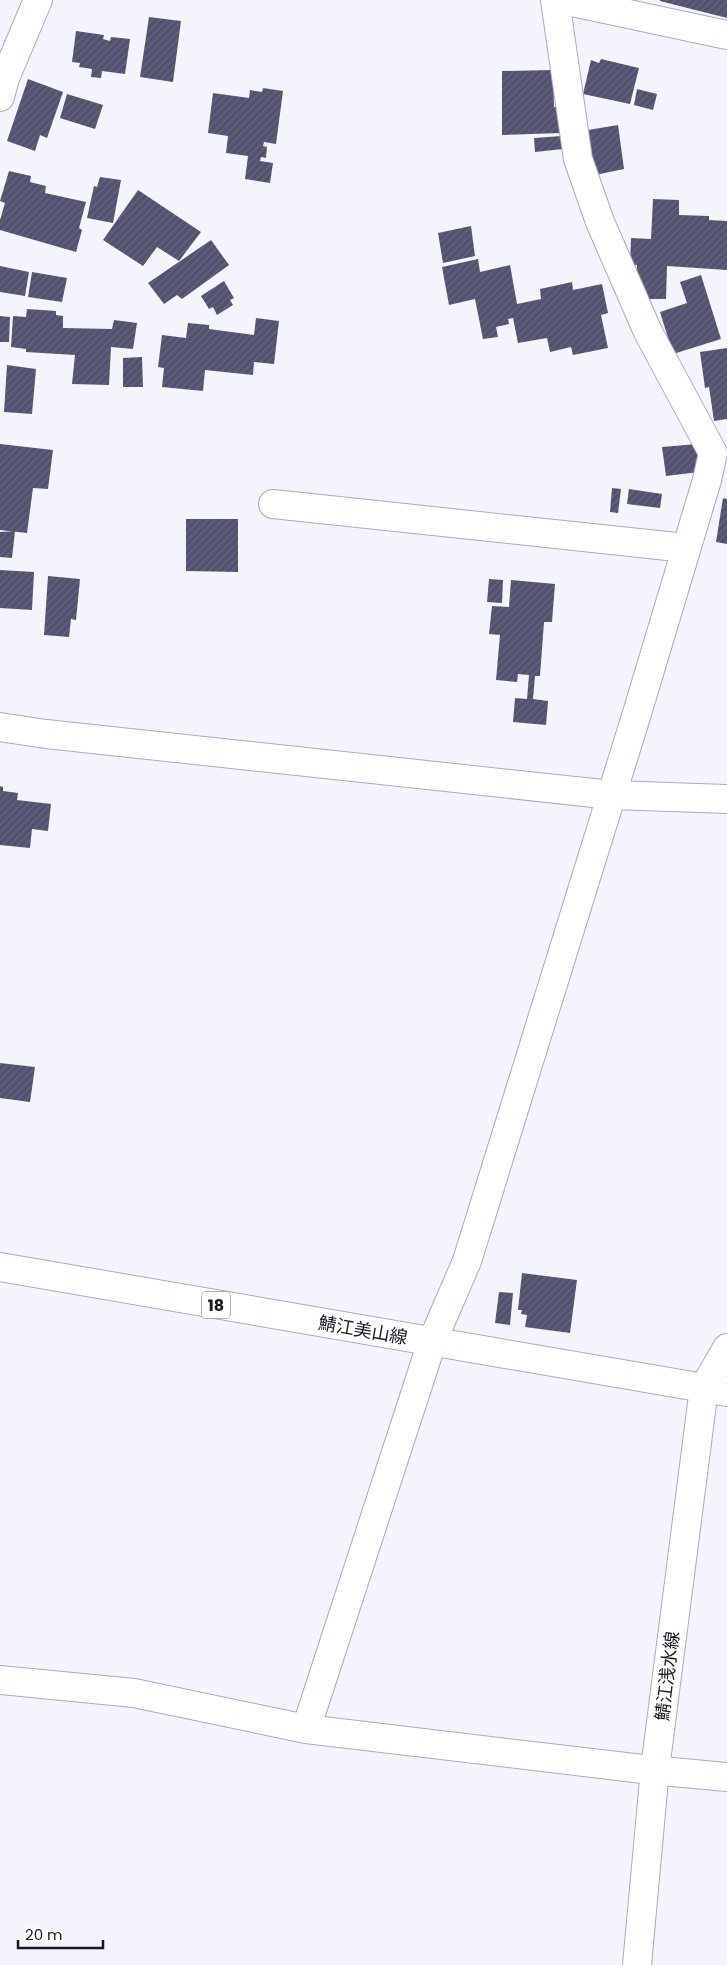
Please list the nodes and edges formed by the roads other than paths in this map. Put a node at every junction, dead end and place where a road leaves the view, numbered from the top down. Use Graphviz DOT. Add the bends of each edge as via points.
graph roads {
  1 [pos="38,0"];
  2 [pos="555,0"];
  3 [pos="564,0"];
  4 [pos="727,35"];
  5 [pos="0,97"];
  6 [pos="720,451"];
  7 [pos="273,504"];
  8 [pos="686,548"];
  9 [pos="0,727"];
  10 [pos="612,795"];
  11 [pos="727,798"];
  12 [pos="0,1267"];
  13 [pos="432,1342"];
  14 [pos="727,1348"];
  15 [pos="716,1390"];
  16 [pos="0,1680"];
  17 [pos="306,1729"];
  18 [pos="655,1769"];
  19 [pos="727,1777"];
  20 [pos="637,1965"];
  1 -- 5 [label="street"];
  2 -- 6 [label="street" via="578,159 596,213 648,332"];
  3 -- 4 [label="street"];
  6 -- 8 [label="street" via="707,480"];
  7 -- 8 [label="street"];
  8 -- 10 [label="street"];
  9 -- 10 [label="street"];
  10 -- 11 [label="street"];
  10 -- 13 [label="street" via="467,1261"];
  12 -- 13 [label="street, 鯖江美山線 / 18"];
  13 -- 15 [label="street, 鯖江美山線 / 18"];
  13 -- 17 [label="street"];
  14 -- 15 [label="street"];
  15 -- 18 [label="street, 鯖江浅水線"];
  16 -- 17 [label="street" via="134,1693"];
  17 -- 18 [label="street"];
  18 -- 19 [label="street"];
  18 -- 20 [label="street, 鯖江浅水線"];
}
